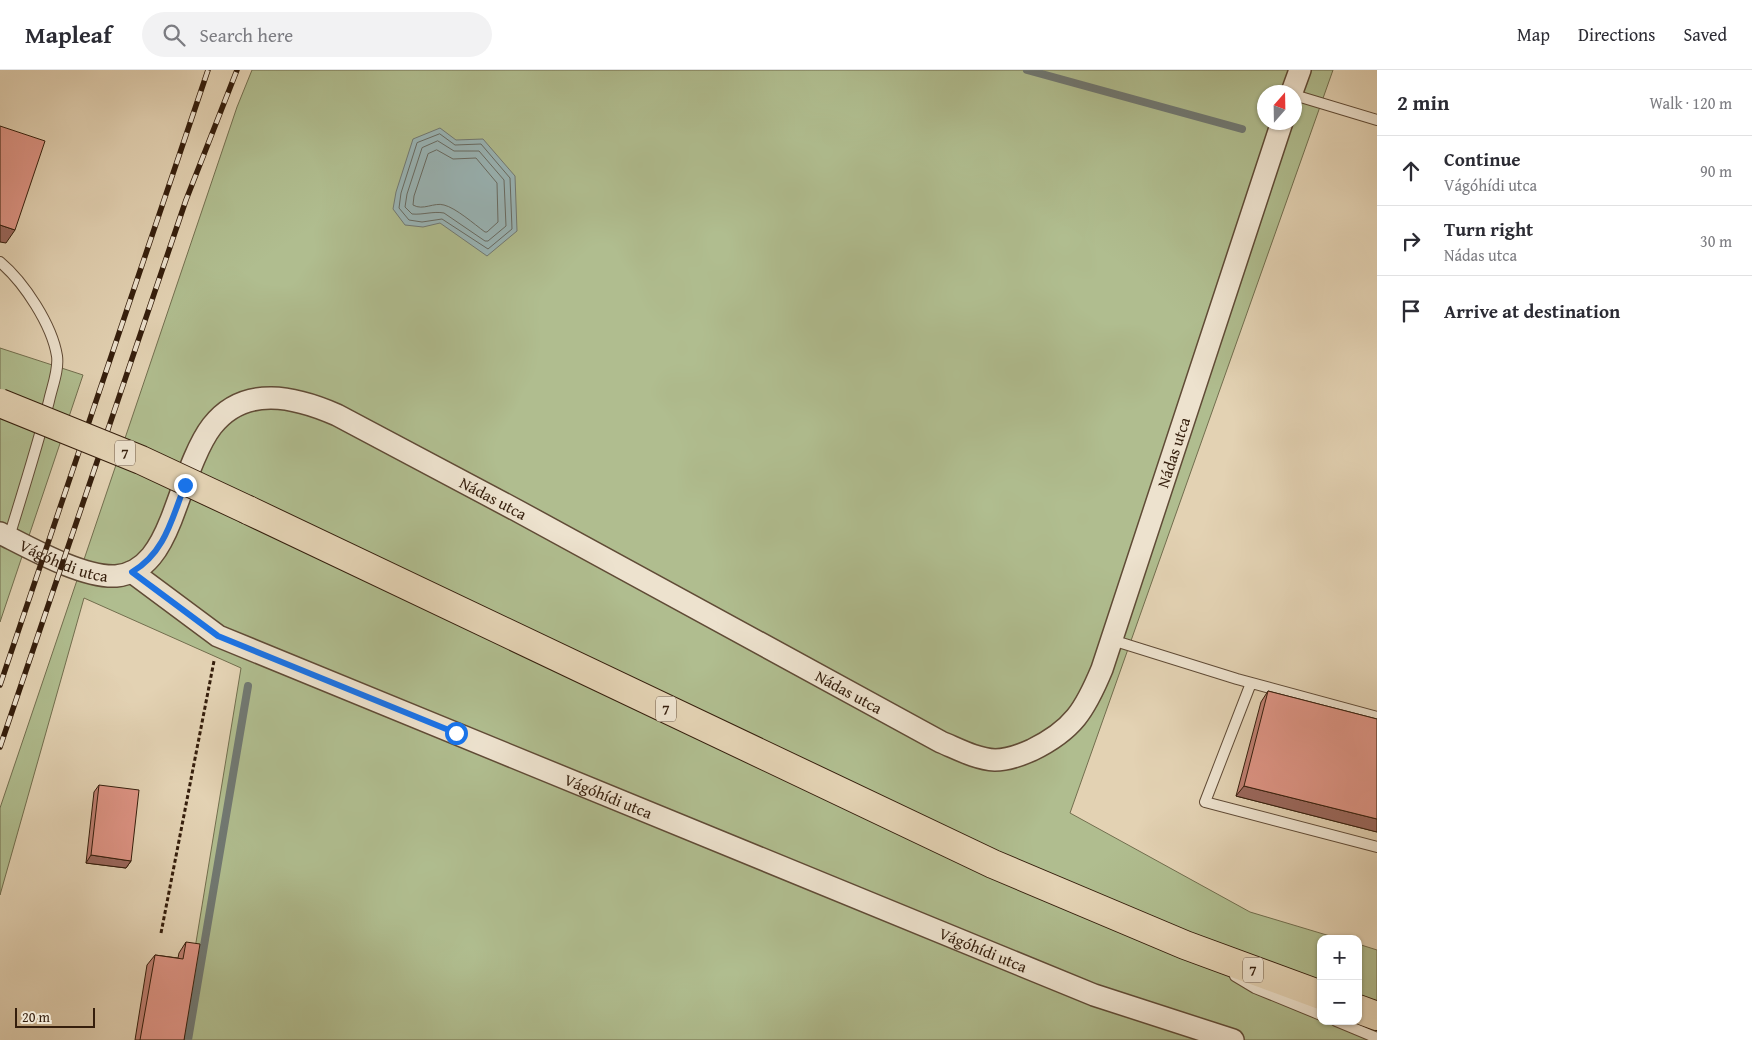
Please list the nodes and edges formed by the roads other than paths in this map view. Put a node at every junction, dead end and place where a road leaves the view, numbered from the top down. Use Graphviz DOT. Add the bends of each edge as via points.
graph roads {
  1 [pos="1300,70"];
  2 [pos="1296,85"];
  3 [pos="1302,97"];
  4 [pos="1377,120"];
  5 [pos="1279,130"];
  6 [pos="0,262"];
  7 [pos="0,403"];
  8 [pos="4,535"];
  9 [pos="132,572"];
  10 [pos="1112,640"];
  11 [pos="1252,683"];
  12 [pos="1377,717"];
  13 [pos="1377,847"];
  14 [pos="1185,945"];
  15 [pos="1317,994"];
  16 [pos="1362,1010"];
  17 [pos="1317,1013"];
  18 [pos="1377,1016"];
  19 [pos="1346,1025"];
  20 [pos="1377,1038"];
  21 [pos="1233,1040"];
  1 -- 2 [label="street"];
  3 -- 4 [label="lane"];
  5 -- 10 [label="street, Nádas utca"];
  6 -- 8 [label="lane" via="31,297 57,357 38,445"];
  7 -- 14 [label="main road, 7, bridge" via="141,460 993,864"];
  8 -- 9 [label="street, Vágóhídi utca" via="85,571 117,576"];
  9 -- 10 [label="street, Nádas utca" via="160,546 198,451 212,426 237,405 275,398 302,402 337,415 941,742 980,757 1008,759 1060,734 1083,709"];
  9 -- 21 [label="street, Vágóhídi utca" via="218,636 1094,995"];
  10 -- 11 [label="lane"];
  11 -- 12 [label="lane"];
  11 -- 13 [label="lane" via="1205,802"];
  14 -- 15 [label="main road, 7"];
  14 -- 17 [label="lane" via="1255,988"];
  16 -- 18 [label="main road"];
  19 -- 20 [label="lane"];
}
